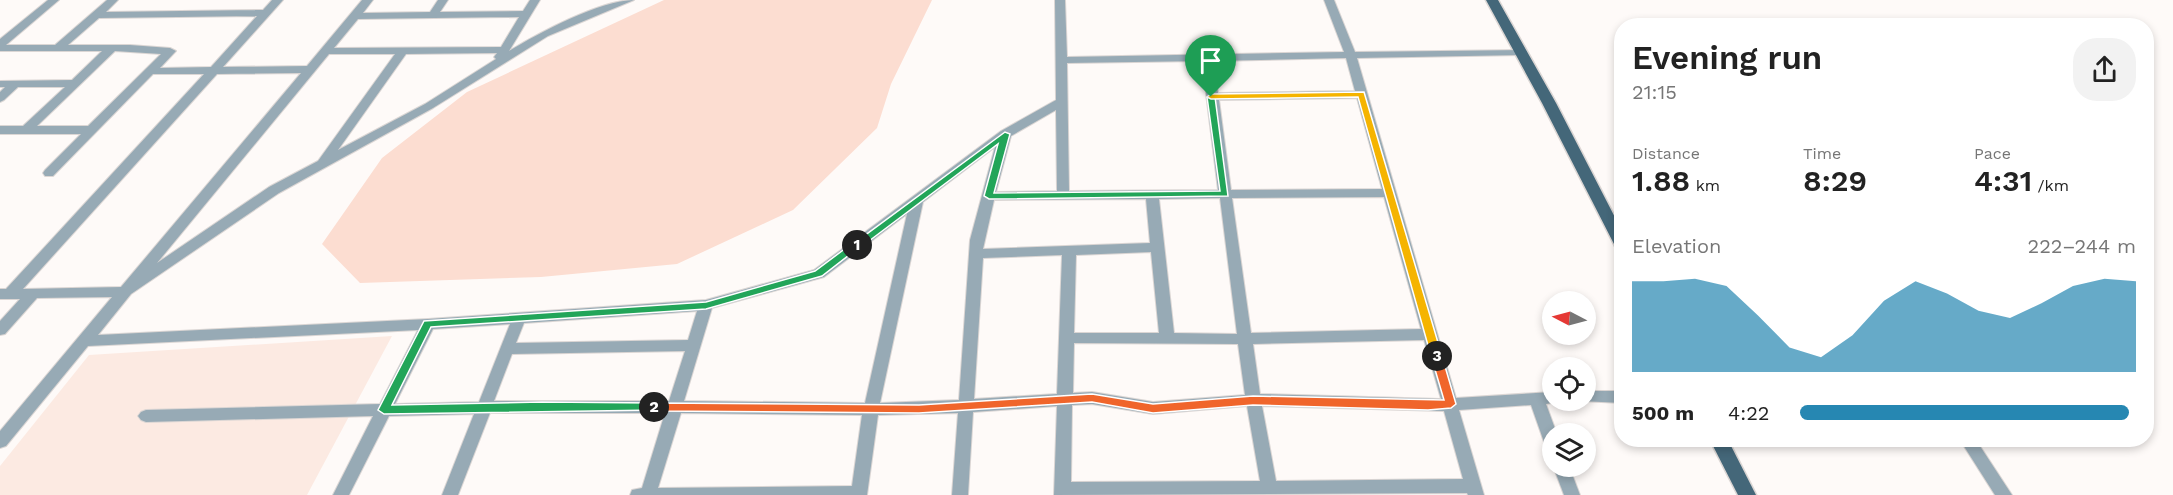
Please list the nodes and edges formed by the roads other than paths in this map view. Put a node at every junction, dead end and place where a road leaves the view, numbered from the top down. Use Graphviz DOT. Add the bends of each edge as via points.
graph roads {
  1 [pos="54,0"];
  2 [pos="113,0"];
  3 [pos="278,0"];
  4 [pos="368,0"];
  5 [pos="443,0"];
  6 [pos="535,0"];
  7 [pos="600,0"];
  8 [pos="629,0"];
  9 [pos="1060,0"];
  10 [pos="1329,0"];
  11 [pos="1492,0"];
  12 [pos="266,13"];
  13 [pos="526,14"];
  14 [pos="96,15"];
  15 [pos="433,15"];
  16 [pos="355,16"];
  17 [pos="592,16"];
  18 [pos="0,46"];
  19 [pos="59,47"];
  20 [pos="112,48"];
  21 [pos="403,50"];
  22 [pos="504,50"];
  23 [pos="326,51"];
  24 [pos="1521,52"];
  25 [pos="1350,54"];
  26 [pos="1207,57"];
  27 [pos="1061,60"];
  28 [pos="495,64"];
  29 [pos="310,69"];
  30 [pos="213,70"];
  31 [pos="153,71"];
  32 [pos="76,83"];
  33 [pos="0,84"];
  34 [pos="15,84"];
  35 [pos="1361,94"];
  36 [pos="1211,97"];
  37 [pos="0,98"];
  38 [pos="1062,102"];
  39 [pos="0,130"];
  40 [pos="26,130"];
  41 [pos="93,130"];
  42 [pos="1005,134"];
  43 [pos="321,165"];
  44 [pos="49,173"];
  45 [pos="1390,193"];
  46 [pos="1225,194"];
  47 [pos="1063,195"];
  48 [pos="1152,195"];
  49 [pos="989,196"];
  50 [pos="917,200"];
  51 [pos="1614,231"];
  52 [pos="1158,247"];
  53 [pos="1069,250"];
  54 [pos="976,254"];
  55 [pos="124,292"];
  56 [pos="5,294"];
  57 [pos="33,294"];
  58 [pos="706,305"];
  59 [pos="519,318"];
  60 [pos="428,324"];
  61 [pos="0,330"];
  62 [pos="1430,334"];
  63 [pos="1066,338"];
  64 [pos="1167,338"];
  65 [pos="1245,339"];
  66 [pos="84,341"];
  67 [pos="694,345"];
  68 [pos="507,349"];
  69 [pos="1596,397"];
  70 [pos="1614,397"];
  71 [pos="1542,398"];
  72 [pos="1253,400"];
  73 [pos="1065,401"];
  74 [pos="1451,404"];
  75 [pos="484,407"];
  76 [pos="675,407"];
  77 [pos="966,407"];
  78 [pos="871,409"];
  79 [pos="384,410"];
  80 [pos="146,416"];
  81 [pos="5,429"];
  82 [pos="0,442"];
  83 [pos="1723,447"];
  84 [pos="1973,447"];
  85 [pos="1565,477"];
  86 [pos="1475,490"];
  87 [pos="1270,491"];
  88 [pos="1371,491"];
  89 [pos="1062,492"];
  90 [pos="748,494"];
  91 [pos="859,494"];
  92 [pos="340,495"];
  93 [pos="450,495"];
  94 [pos="645,495"];
  95 [pos="960,495"];
  96 [pos="1572,495"];
  97 [pos="1747,495"];
  98 [pos="2004,495"];
  1 -- 18 [label="street"];
  2 -- 14 [label="street"];
  3 -- 12 [label="street"];
  4 -- 16 [label="street"];
  5 -- 15 [label="street"];
  6 -- 13 [label="street"];
  7 -- 17 [label="street"];
  8 -- 17 [label="street"];
  9 -- 27 [label="street"];
  10 -- 25 [label="street"];
  11 -- 24 [label="main road"];
  12 -- 14 [label="street"];
  12 -- 30 [label="street"];
  13 -- 15 [label="street"];
  13 -- 22 [label="street"];
  14 -- 19 [label="street"];
  15 -- 16 [label="street"];
  16 -- 23 [label="street"];
  17 -- 28 [label="street" via="544,34"];
  18 -- 19 [label="street"];
  19 -- 20 [label="street"];
  20 -- 31 [label="street" via="170,51"];
  20 -- 32 [label="street"];
  21 -- 22 [label="street"];
  21 -- 23 [label="street"];
  21 -- 43 [label="street"];
  22 -- 28 [label="street"];
  23 -- 29 [label="street"];
  24 -- 25 [label="street"];
  24 -- 51 [label="main road"];
  25 -- 26 [label="street"];
  25 -- 35 [label="street"];
  26 -- 27 [label="street"];
  26 -- 36 [label="street"];
  27 -- 38 [label="street"];
  28 -- 43 [label="street" via="429,106"];
  29 -- 30 [label="street"];
  29 -- 55 [label="street"];
  30 -- 31 [label="street"];
  30 -- 56 [label="street"];
  31 -- 41 [label="street"];
  32 -- 34 [label="street"];
  32 -- 40 [label="street"];
  33 -- 34 [label="street"];
  34 -- 37 [label="street"];
  35 -- 36 [label="street"];
  35 -- 45 [label="street"];
  36 -- 46 [label="street"];
  38 -- 42 [label="street"];
  38 -- 47 [label="street"];
  39 -- 40 [label="street"];
  40 -- 41 [label="street"];
  41 -- 44 [label="street"];
  42 -- 49 [label="street"];
  42 -- 50 [label="street"];
  43 -- 55 [label="street" via="274,190"];
  45 -- 46 [label="street"];
  45 -- 62 [label="street"];
  46 -- 48 [label="street"];
  46 -- 65 [label="street"];
  47 -- 48 [label="street"];
  47 -- 49 [label="street"];
  48 -- 52 [label="street"];
  49 -- 54 [label="street"];
  50 -- 58 [label="street" via="819,274"];
  50 -- 78 [label="street"];
  52 -- 53 [label="street"];
  52 -- 64 [label="street"];
  53 -- 54 [label="street"];
  53 -- 63 [label="street"];
  54 -- 77 [label="street"];
  55 -- 57 [label="street"];
  55 -- 66 [label="street"];
  56 -- 57 [label="street"];
  57 -- 61 [label="street"];
  58 -- 59 [label="street"];
  58 -- 67 [label="street"];
  59 -- 60 [label="street"];
  59 -- 68 [label="street"];
  60 -- 66 [label="street"];
  60 -- 79 [label="street"];
  62 -- 65 [label="street"];
  62 -- 74 [label="street"];
  63 -- 64 [label="street"];
  63 -- 73 [label="street"];
  64 -- 65 [label="street"];
  65 -- 72 [label="street"];
  66 -- 81 [label="street"];
  67 -- 68 [label="street"];
  67 -- 76 [label="street"];
  68 -- 75 [label="street"];
  69 -- 70 [label="street"];
  71 -- 74 [label="street"];
  72 -- 73 [label="street" via="1153,408 1092,398"];
  72 -- 74 [label="street"];
  72 -- 87 [label="street"];
  73 -- 77 [label="street"];
  73 -- 89 [label="street"];
  74 -- 86 [label="street"];
  75 -- 76 [label="street"];
  75 -- 79 [label="street"];
  75 -- 93 [label="street"];
  76 -- 78 [label="street"];
  76 -- 94 [label="street"];
  77 -- 78 [label="street"];
  77 -- 95 [label="street"];
  78 -- 91 [label="street"];
  79 -- 80 [label="street"];
  79 -- 92 [label="street"];
  81 -- 82 [label="street"];
  83 -- 97 [label="main road"];
  84 -- 98 [label="street"];
  85 -- 96 [label="street"];
  86 -- 88 [label="street"];
  87 -- 88 [label="street"];
  87 -- 89 [label="street"];
  90 -- 91 [label="street"];
  90 -- 94 [label="street"];
}
